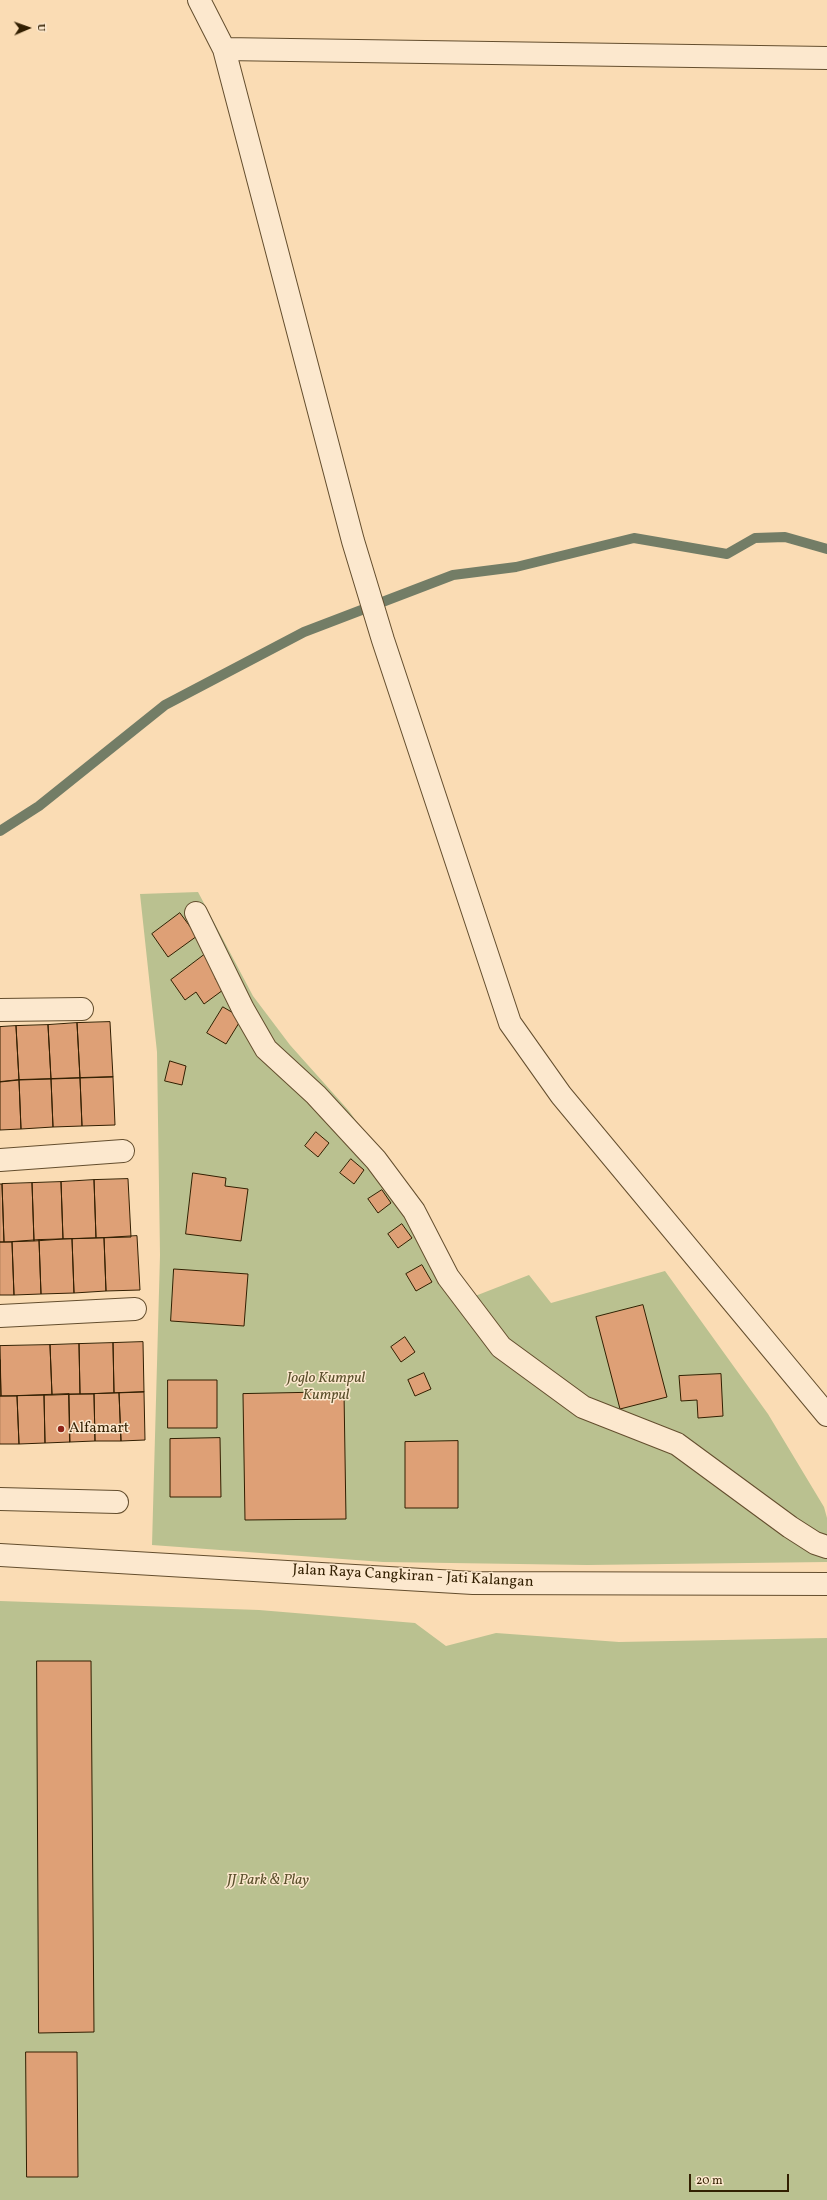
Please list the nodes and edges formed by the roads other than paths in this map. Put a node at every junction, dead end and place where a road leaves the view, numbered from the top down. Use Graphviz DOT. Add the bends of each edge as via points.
graph roads {
  1 [pos="199,0"];
  2 [pos="224,49"];
  3 [pos="827,58"];
  4 [pos="196,913"];
  5 [pos="82,1009"];
  6 [pos="0,1010"];
  7 [pos="123,1151"];
  8 [pos="0,1160"];
  9 [pos="135,1309"];
  10 [pos="0,1316"];
  11 [pos="827,1414"];
  12 [pos="0,1499"];
  13 [pos="117,1502"];
  14 [pos="827,1547"];
  15 [pos="0,1555"];
  16 [pos="827,1584"];
  1 -- 2 [label="street"];
  2 -- 3 [label="street"];
  2 -- 11 [label="street" via="353,541 383,640 510,1023 561,1095"];
  4 -- 14 [label="street" via="242,1009 266,1049 316,1095 376,1160 414,1211 448,1277 501,1347 583,1407 677,1444 790,1527 815,1543"];
  5 -- 6 [label="street"];
  7 -- 8 [label="street"];
  9 -- 10 [label="street"];
  12 -- 13 [label="street"];
  15 -- 16 [label="street, Jalan Raya Cangkiran - Jati Kalangan" via="474,1583"];
}
